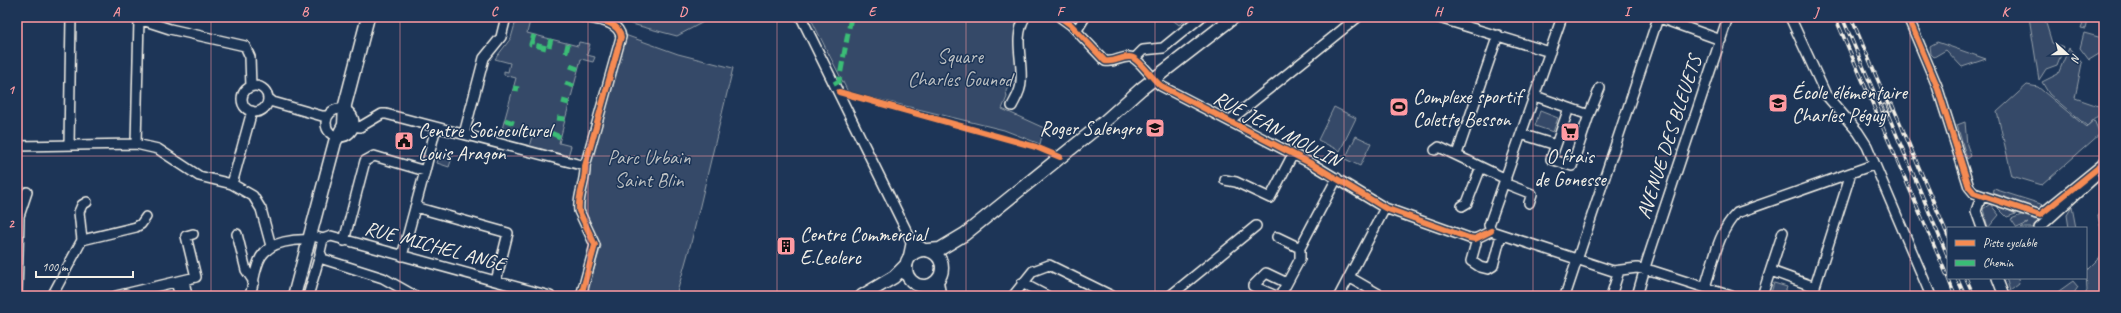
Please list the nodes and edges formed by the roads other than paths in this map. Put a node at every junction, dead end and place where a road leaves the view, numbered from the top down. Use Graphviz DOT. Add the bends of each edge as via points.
graph roads {
  1 [pos="71,17"];
  2 [pos="368,17"];
  3 [pos="506,17"];
  4 [pos="584,17"];
  5 [pos="801,17"];
  6 [pos="1025,17"];
  7 [pos="1060,17"];
  8 [pos="1084,17"];
  9 [pos="1201,17"];
  10 [pos="1234,17"];
  11 [pos="1358,17"];
  12 [pos="1436,17"];
  13 [pos="1562,17"];
  14 [pos="1657,17"];
  15 [pos="1728,17"];
  16 [pos="1790,17"];
  17 [pos="1908,17"];
  18 [pos="136,18"];
  19 [pos="1077,30"];
  20 [pos="1498,35"];
  21 [pos="1721,40"];
  22 [pos="1550,52"];
  23 [pos="1135,58"];
  24 [pos="1153,80"];
  25 [pos="251,87"];
  26 [pos="1600,88"];
  27 [pos="1535,96"];
  28 [pos="267,102"];
  29 [pos="1012,106"];
  30 [pos="344,107"];
  31 [pos="1569,108"];
  32 [pos="252,111"];
  33 [pos="1590,115"];
  34 [pos="327,120"];
  35 [pos="1229,121"];
  36 [pos="354,126"];
  37 [pos="436,127"];
  38 [pos="464,134"];
  39 [pos="1522,134"];
  40 [pos="335,141"];
  41 [pos="136,144"];
  42 [pos="69,145"];
  43 [pos="1556,145"];
  44 [pos="17,146"];
  45 [pos="1435,150"];
  46 [pos="1293,154"];
  47 [pos="1457,154"];
  48 [pos="2104,163"];
  49 [pos="1874,165"];
  50 [pos="585,166"];
  51 [pos="1481,167"];
  52 [pos="2104,169"];
  53 [pos="425,171"];
  54 [pos="1851,173"];
  55 [pos="1337,178"];
  56 [pos="1225,180"];
  57 [pos="1505,181"];
  58 [pos="232,184"];
  59 [pos="27,192"];
  60 [pos="1981,197"];
  61 [pos="87,202"];
  62 [pos="1529,203"];
  63 [pos="1462,206"];
  64 [pos="415,207"];
  65 [pos="1385,208"];
  66 [pos="146,217"];
  67 [pos="2042,222"];
  68 [pos="1256,226"];
  69 [pos="1982,227"];
  70 [pos="1491,231"];
  71 [pos="1784,232"];
  72 [pos="193,234"];
  73 [pos="237,234"];
  74 [pos="965,234"];
  75 [pos="1501,235"];
  76 [pos="909,236"];
  77 [pos="1277,237"];
  78 [pos="310,238"];
  79 [pos="323,239"];
  80 [pos="1475,239"];
  81 [pos="82,240"];
  82 [pos="344,241"];
  83 [pos="271,246"];
  84 [pos="1300,248"];
  85 [pos="927,249"];
  86 [pos="320,255"];
  87 [pos="402,256"];
  88 [pos="1577,259"];
  89 [pos="907,262"];
  90 [pos="942,264"];
  91 [pos="1644,269"];
  92 [pos="1771,270"];
  93 [pos="1619,272"];
  94 [pos="1349,277"];
  95 [pos="938,279"];
  96 [pos="1998,279"];
  97 [pos="180,281"];
  98 [pos="496,281"];
  99 [pos="254,282"];
  100 [pos="1022,283"];
  101 [pos="1287,283"];
  102 [pos="918,284"];
  103 [pos="1706,287"];
  104 [pos="1815,287"];
  105 [pos="874,290"];
  106 [pos="133,294"];
  107 [pos="18,296"];
  108 [pos="52,296"];
  109 [pos="116,296"];
  110 [pos="180,296"];
  111 [pos="187,296"];
  112 [pos="250,296"];
  113 [pos="294,296"];
  114 [pos="308,296"];
  115 [pos="415,296"];
  116 [pos="550,296"];
  117 [pos="581,296"];
  118 [pos="862,296"];
  119 [pos="932,296"];
  120 [pos="941,296"];
  121 [pos="1013,296"];
  122 [pos="1046,296"];
  123 [pos="1112,296"];
  124 [pos="1170,296"];
  125 [pos="1276,296"];
  126 [pos="1280,296"];
  127 [pos="1339,296"];
  128 [pos="1382,296"];
  129 [pos="1565,296"];
  130 [pos="1611,296"];
  131 [pos="1637,296"];
  132 [pos="1731,296"];
  133 [pos="1762,296"];
  134 [pos="1812,296"];
  135 [pos="1931,296"];
  136 [pos="2004,296"];
  1 -- 42 [label="street"];
  2 -- 30 [label="main road"];
  3 -- 38 [label="street" via="501,37 484,58"];
  4 -- 50 [label="street" via="614,25 621,37"];
  5 -- 76 [label="street"];
  6 -- 29 [label="street" via="1018,42 1021,83"];
  7 -- 19 [label="street"];
  8 -- 19 [label="street"];
  9 -- 23 [label="street" via="1163,48 1143,50"];
  10 -- 24 [label="main road"];
  11 -- 35 [label="street"];
  12 -- 20 [label="street"];
  13 -- 22 [label="street"];
  14 -- 21 [label="street"];
  14 -- 88 [label="street"];
  15 -- 21 [label="street, AVENUE DES BLEUETS"];
  16 -- 49 [label="street" via="1822,89 1858,132"];
  17 -- 60 [label="street" via="1937,86 1969,187"];
  18 -- 25 [label="street" via="177,31 245,46 250,57"];
  18 -- 41 [label="street"];
  19 -- 23 [label="street" via="1105,61"];
  20 -- 22 [label="street"];
  20 -- 47 [label="street"];
  21 -- 91 [label="street, AVENUE DES BLEUETS"];
  22 -- 27 [label="street"];
  23 -- 24 [label="street"];
  24 -- 35 [label="street, RUE JEAN MOULIN"];
  24 -- 74 [label="main road"];
  25 -- 28 [label="street" via="261,87"];
  25 -- 32 [label="street" via="244,92 242,101 246,108"];
  26 -- 33 [label="street"];
  27 -- 31 [label="street"];
  27 -- 39 [label="street"];
  28 -- 32 [label="street" via="259,111"];
  28 -- 34 [label="street" via="322,116"];
  30 -- 34 [label="street" via="333,111"];
  30 -- 36 [label="street" via="352,116"];
  30 -- 40 [label="main road" via="344,125"];
  31 -- 33 [label="street"];
  31 -- 43 [label="street"];
  32 -- 58 [label="street"];
  33 -- 43 [label="street" via="1572,166 1551,159"];
  34 -- 40 [label="street" via="328,132"];
  35 -- 46 [label="street, RUE JEAN MOULIN"];
  36 -- 37 [label="street" via="360,128 386,114"];
  36 -- 40 [label="street" via="348,135"];
  37 -- 38 [label="street"];
  37 -- 53 [label="street"];
  38 -- 50 [label="street"];
  39 -- 43 [label="street"];
  39 -- 57 [label="street"];
  40 -- 78 [label="main road"];
  41 -- 42 [label="street"];
  41 -- 58 [label="street" via="167,154 199,176"];
  42 -- 44 [label="street"];
  45 -- 47 [label="street" via="1439,147"];
  46 -- 55 [label="street, RUE JEAN MOULIN"];
  46 -- 56 [label="street" via="1270,198 1236,182"];
  47 -- 51 [label="street"];
  48 -- 67 [label="street"];
  49 -- 54 [label="street"];
  49 -- 135 [label="street"];
  50 -- 117 [label="street" via="586,178 578,205 594,245"];
  51 -- 57 [label="street"];
  51 -- 63 [label="street" via="1467,203"];
  52 -- 67 [label="street"];
  53 -- 64 [label="street"];
  53 -- 82 [label="street" via="374,156 369,158 366,161"];
  54 -- 103 [label="street" via="1737,213 1729,220 1724,231"];
  54 -- 104 [label="street"];
  55 -- 65 [label="street, RUE JEAN MOULIN"];
  55 -- 84 [label="street"];
  57 -- 62 [label="street" via="1532,194"];
  57 -- 70 [label="street" via="1489,225"];
  58 -- 83 [label="street" via="246,190 258,201"];
  59 -- 107 [label="street" via="19,216"];
  60 -- 67 [label="street"];
  60 -- 69 [label="street" via="1976,211"];
  61 -- 81 [label="street" via="82,205 79,212"];
  64 -- 87 [label="street"];
  64 -- 98 [label="street" via="508,232"];
  65 -- 80 [label="street, RUE JEAN MOULIN"];
  65 -- 94 [label="street"];
  66 -- 81 [label="street" via="142,224 136,227"];
  68 -- 124 [label="street"];
  70 -- 75 [label="street"];
  70 -- 80 [label="street"];
  71 -- 92 [label="street"];
  72 -- 97 [label="street" via="186,236 196,277"];
  73 -- 99 [label="street" via="246,270"];
  74 -- 85 [label="main road" via="940,249"];
  74 -- 90 [label="main road" via="945,256"];
  75 -- 80 [label="street" via="1493,266 1488,269 1471,261"];
  75 -- 88 [label="street" via="1513,236"];
  76 -- 85 [label="street" via="918,245"];
  76 -- 89 [label="street" via="911,244"];
  77 -- 84 [label="street"];
  78 -- 79 [label="street, RUE MICHEL ANGE"];
  78 -- 83 [label="street, RUE MICHEL ANGE"];
  78 -- 113 [label="main road"];
  79 -- 82 [label="street, RUE MICHEL ANGE" via="330,236"];
  79 -- 86 [label="street"];
  81 -- 108 [label="street"];
  82 -- 87 [label="street, RUE MICHEL ANGE"];
  83 -- 99 [label="street" via="261,257"];
  84 -- 101 [label="street" via="1300,260"];
  85 -- 89 [label="main road" via="918,250"];
  85 -- 90 [label="main road" via="938,255"];
  86 -- 114 [label="street"];
  86 -- 115 [label="street" via="323,259 383,278"];
  87 -- 98 [label="street, RUE MICHEL ANGE"];
  88 -- 93 [label="street"];
  88 -- 129 [label="street"];
  89 -- 102 [label="main road" via="906,272"];
  89 -- 105 [label="main road" via="894,277"];
  90 -- 95 [label="main road"];
  91 -- 93 [label="street"];
  91 -- 103 [label="street"];
  91 -- 131 [label="street, AVENUE DES BLEUETS"];
  92 -- 104 [label="street"];
  92 -- 133 [label="street"];
  93 -- 130 [label="street"];
  94 -- 127 [label="street"];
  94 -- 128 [label="street"];
  95 -- 102 [label="main road" via="933,284"];
  95 -- 120 [label="street"];
  96 -- 136 [label="street"];
  97 -- 106 [label="street"];
  97 -- 110 [label="street"];
  97 -- 111 [label="street"];
  98 -- 116 [label="street, RUE MICHEL ANGE"];
  99 -- 112 [label="street"];
  100 -- 121 [label="street"];
  100 -- 122 [label="street"];
  100 -- 123 [label="street" via="1033,271 1049,264"];
  101 -- 125 [label="street" via="1266,273 1253,286"];
  101 -- 126 [label="street"];
  102 -- 105 [label="main road" via="901,280"];
  102 -- 119 [label="street"];
  103 -- 132 [label="street"];
  104 -- 134 [label="street"];
  105 -- 118 [label="main road"];
  106 -- 109 [label="street"];
}
